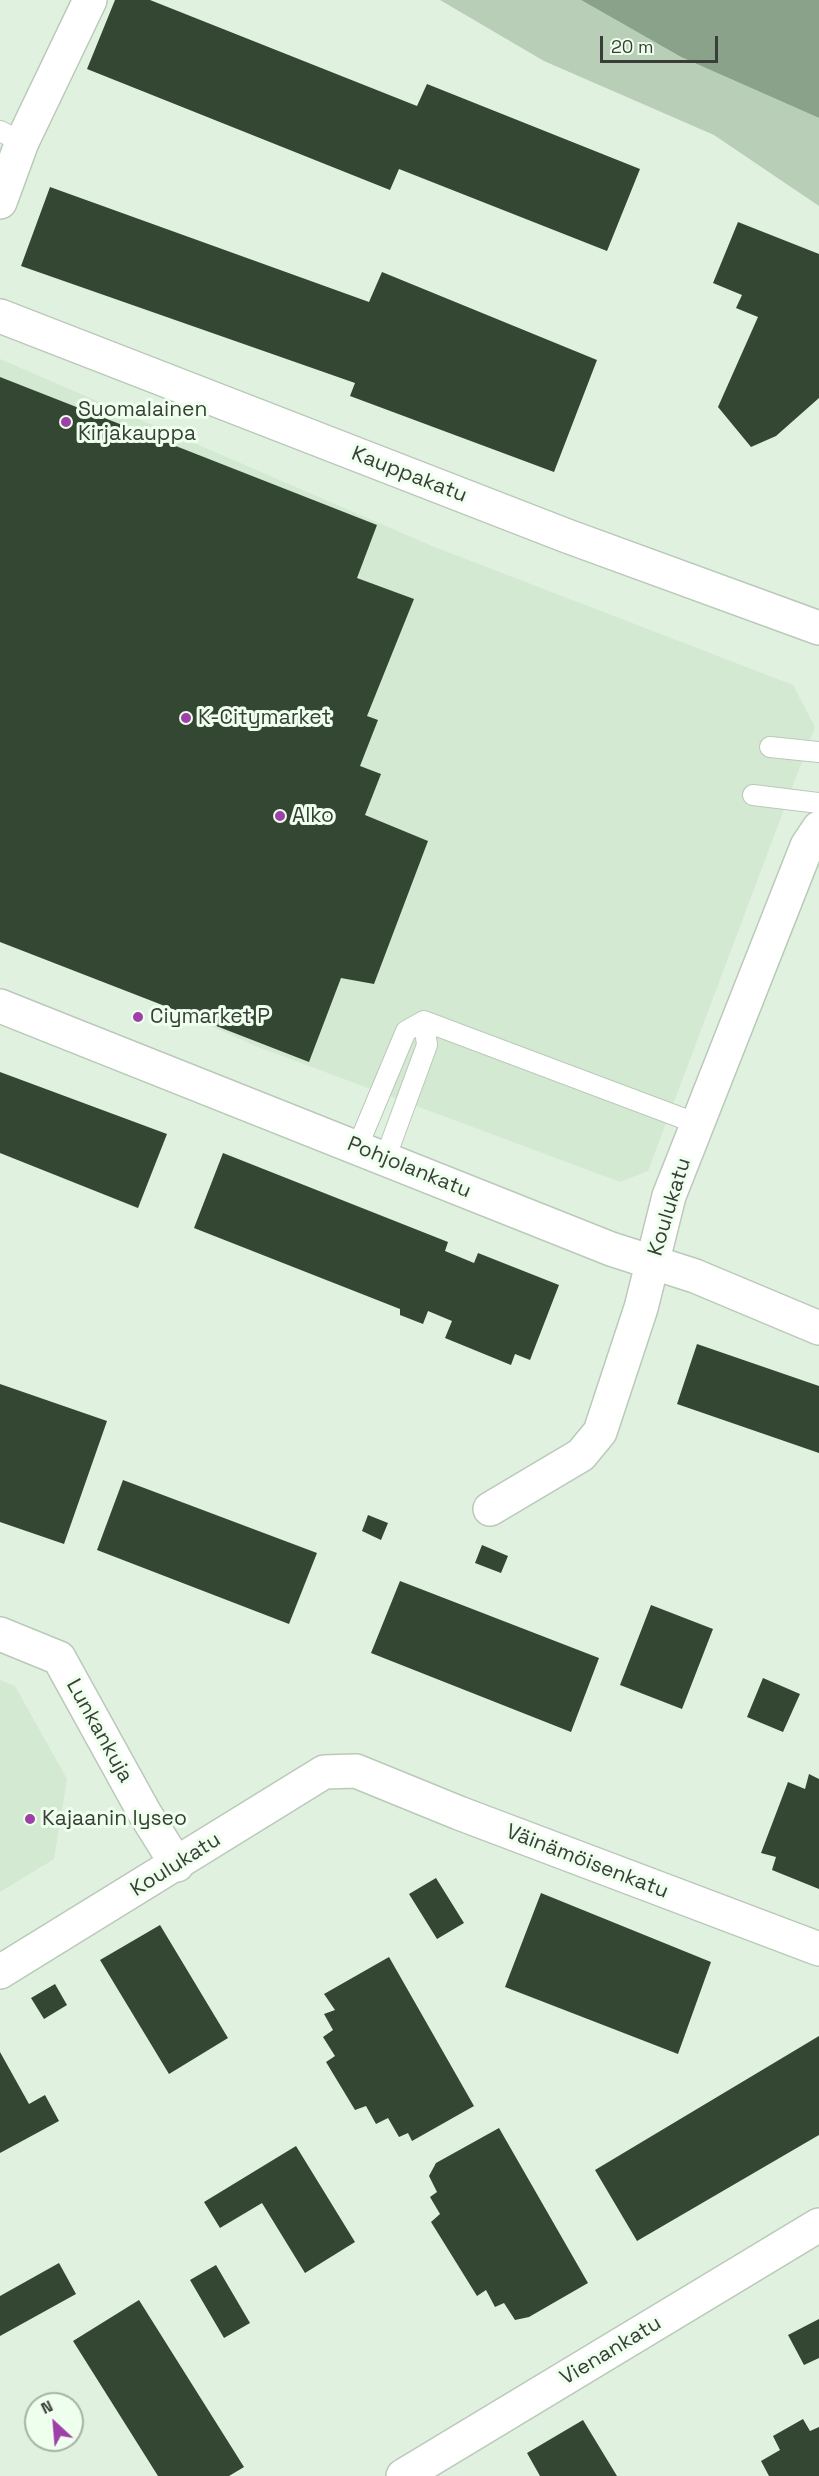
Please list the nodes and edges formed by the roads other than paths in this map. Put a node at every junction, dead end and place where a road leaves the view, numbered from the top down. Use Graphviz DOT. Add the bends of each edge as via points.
graph roads {
  1 [pos="90,0"];
  2 [pos="11,137"];
  3 [pos="0,202"];
  4 [pos="0,316"];
  5 [pos="819,628"];
  6 [pos="770,747"];
  7 [pos="819,752"];
  8 [pos="753,795"];
  9 [pos="819,802"];
  10 [pos="819,828"];
  11 [pos="0,1006"];
  12 [pos="424,1021"];
  13 [pos="698,1124"];
  14 [pos="371,1153"];
  15 [pos="652,1263"];
  16 [pos="819,1328"];
  17 [pos="490,1509"];
  18 [pos="0,1634"];
  19 [pos="356,1771"];
  20 [pos="177,1865"];
  21 [pos="819,1949"];
  22 [pos="0,1972"];
  23 [pos="819,2225"];
  24 [pos="403,2476"];
  1 -- 2 [label="street"];
  2 -- 3 [label="street"];
  4 -- 5 [label="street, Kauppakatu" via="567,536"];
  6 -- 7 [label="lane"];
  8 -- 9 [label="lane"];
  10 -- 13 [label="street, Koulukatu" via="807,846"];
  11 -- 14 [label="street, Pohjolankatu"];
  12 -- 13 [label="lane"];
  12 -- 14 [label="lane" via="427,1045"];
  12 -- 14 [label="lane" via="406,1031"];
  13 -- 15 [label="street, Koulukatu" via="669,1196"];
  14 -- 15 [label="street, Pohjolankatu"];
  15 -- 16 [label="street, Pohjolankatu" via="695,1276"];
  15 -- 17 [label="street, Koulukatu" via="600,1432 581,1455"];
  18 -- 20 [label="street, Lunkankuja" via="59,1658"];
  19 -- 20 [label="street, Koulukatu" via="324,1772"];
  19 -- 21 [label="street, Väinämöisenkatu"];
  20 -- 22 [label="street, Koulukatu"];
  23 -- 24 [label="street, Vienankatu"];
}
